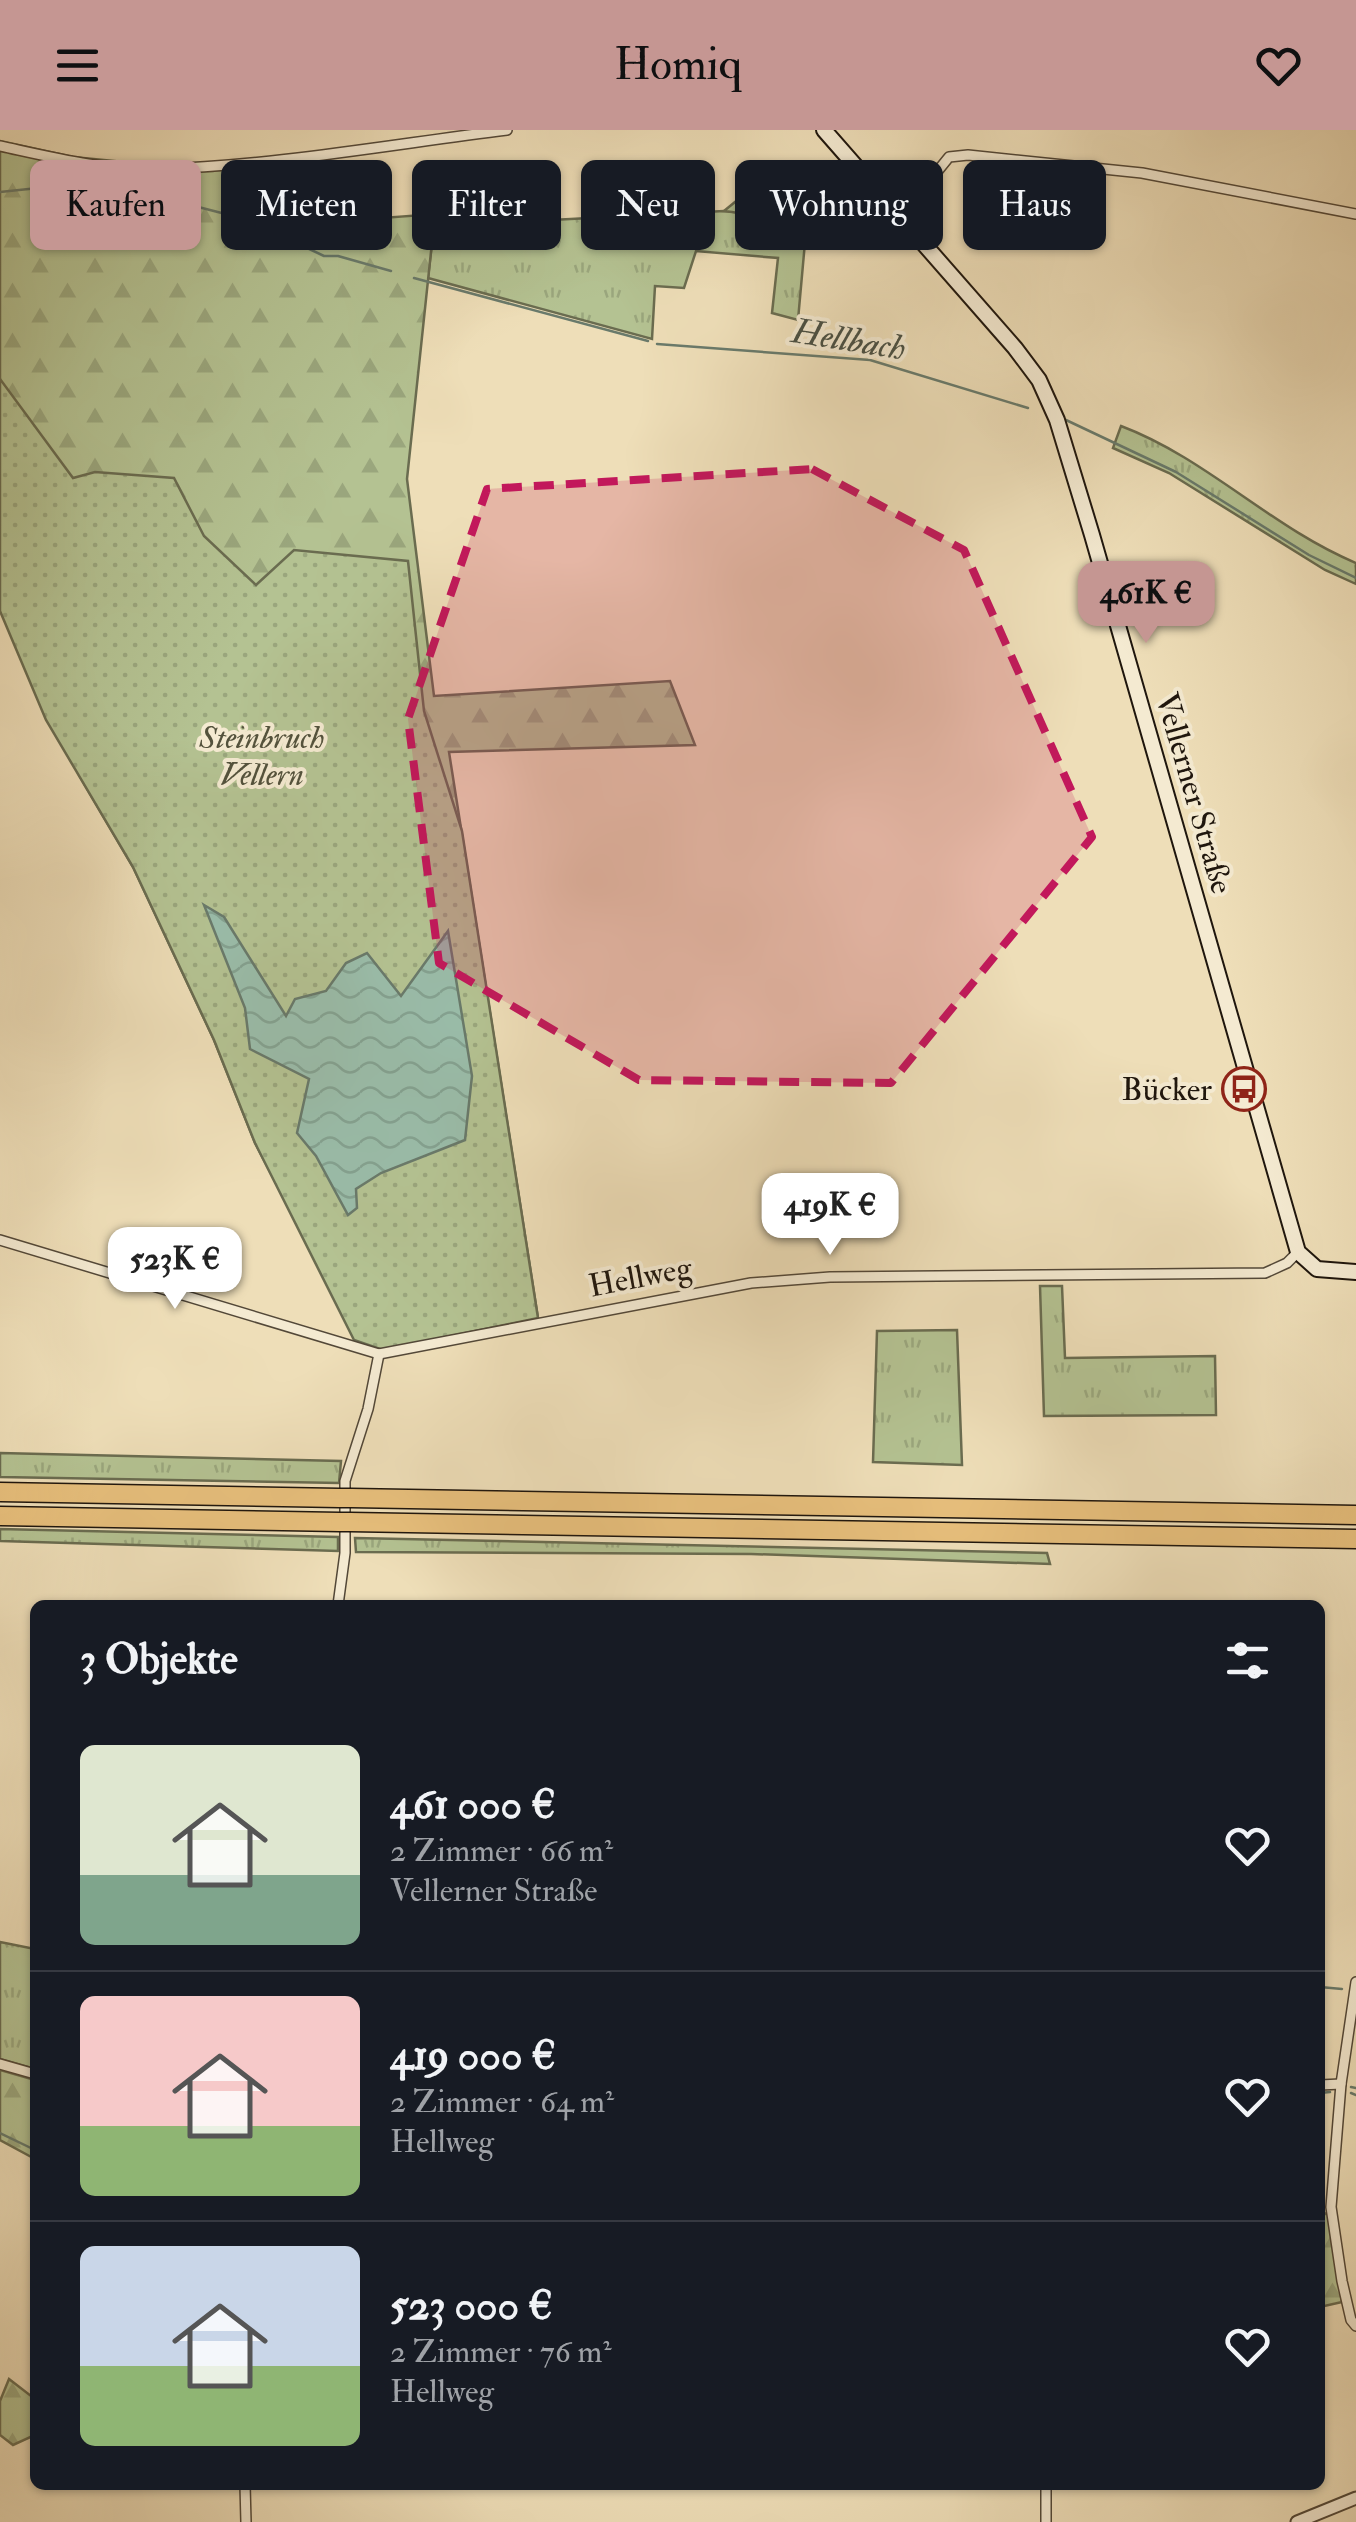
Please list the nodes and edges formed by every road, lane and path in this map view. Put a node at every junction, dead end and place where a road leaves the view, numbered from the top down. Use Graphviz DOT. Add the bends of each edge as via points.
graph roads {
  1 [pos="507,130"];
  2 [pos="824,130"];
  3 [pos="0,146"];
  4 [pos="850,160"];
  5 [pos="943,164"];
  6 [pos="1356,214"];
  7 [pos="929,250"];
  8 [pos="0,1240"];
  9 [pos="1298,1252"];
  10 [pos="1356,1272"];
  11 [pos="379,1354"];
  12 [pos="0,1492"];
  13 [pos="1356,1515"];
  14 [pos="0,1516"];
  15 [pos="1356,1539"];
  16 [pos="339,1600"];
  17 [pos="1356,1982"];
  18 [pos="0,2064"];
  19 [pos="30,2073"];
  20 [pos="1341,2084"];
  21 [pos="1325,2085"];
  22 [pos="1356,2326"];
  23 [pos="245,2490"];
  24 [pos="1046,2490"];
  25 [pos="1356,2498"];
  26 [pos="246,2522"];
  27 [pos="1046,2522"];
  28 [pos="1297,2522"];
  1 -- 3 [label="street" via="156,170"];
  2 -- 4 [label="main road, Vellerner Straße"];
  5 -- 6 [label="street" via="968,156 1142,173"];
  7 -- 9 [label="main road, Vellerner Straße" via="1040,380 1057,420"];
  8 -- 11 [label="street, Hellweg"];
  9 -- 10 [label="main road" via="1317,1269"];
  9 -- 11 [label="street, Hellweg" via="1266,1273 751,1283"];
  11 -- 16 [label="street" via="345,1481"];
  12 -- 13 [label="highway"];
  14 -- 15 [label="highway"];
  17 -- 20 [label="street"];
  18 -- 19 [label="street"];
  20 -- 21 [label="street"];
  20 -- 22 [label="street" via="1331,2207"];
  23 -- 26 [label="street"];
  24 -- 27 [label="street"];
  25 -- 28 [label="street"];
}
